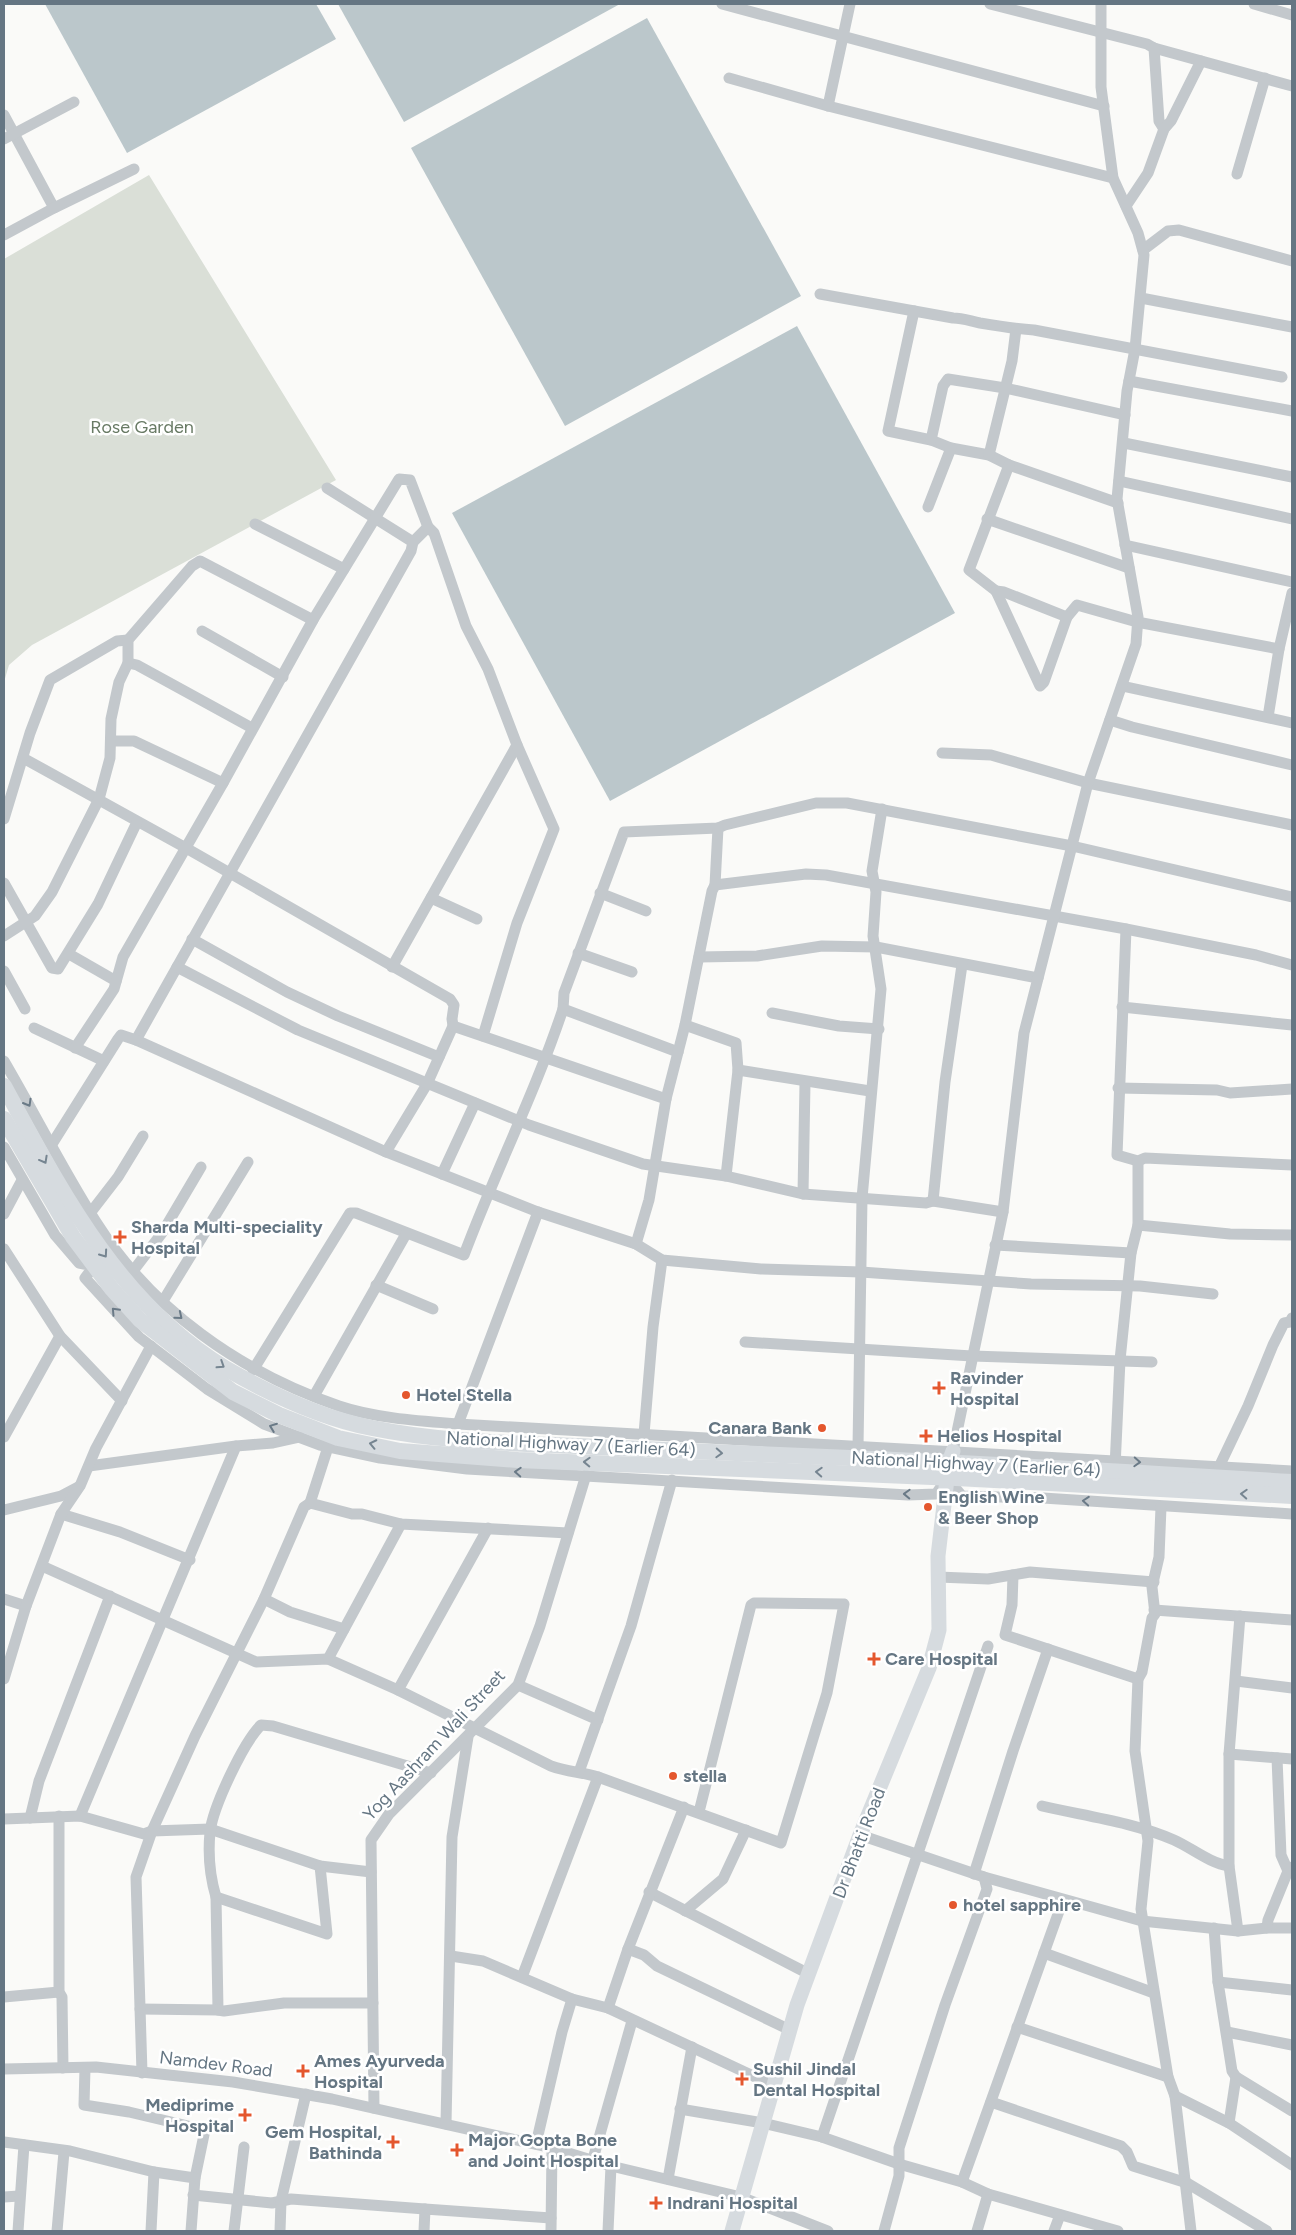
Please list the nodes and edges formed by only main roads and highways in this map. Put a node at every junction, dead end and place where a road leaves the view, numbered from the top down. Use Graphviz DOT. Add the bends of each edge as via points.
graph roads {
  1 [pos="4,1086"];
  2 [pos="4,1120"];
  3 [pos="950,1464"];
  4 [pos="1292,1482"];
  5 [pos="1292,1496"];
  6 [pos="732,2231"];
  1 -- 3 [label="highway, National Highway 7 (Earlier 64), one-way" via="84,1225 108,1260 159,1318 224,1367 319,1412 369,1427 412,1435"];
  3 -- 2 [label="highway, one-way" via="500,1459 400,1451 338,1438 233,1392 140,1320 94,1266 58,1214"];
  3 -- 4 [label="highway, National Highway 7 (Earlier 64)" via="1116,1466"];
  5 -- 3 [label="highway, one-way"];
  3 -- 6 [label="main road, Dr Bhatti Road" via="938,1556 939,1630 929,1668 860,1835 809,1974"];
}
